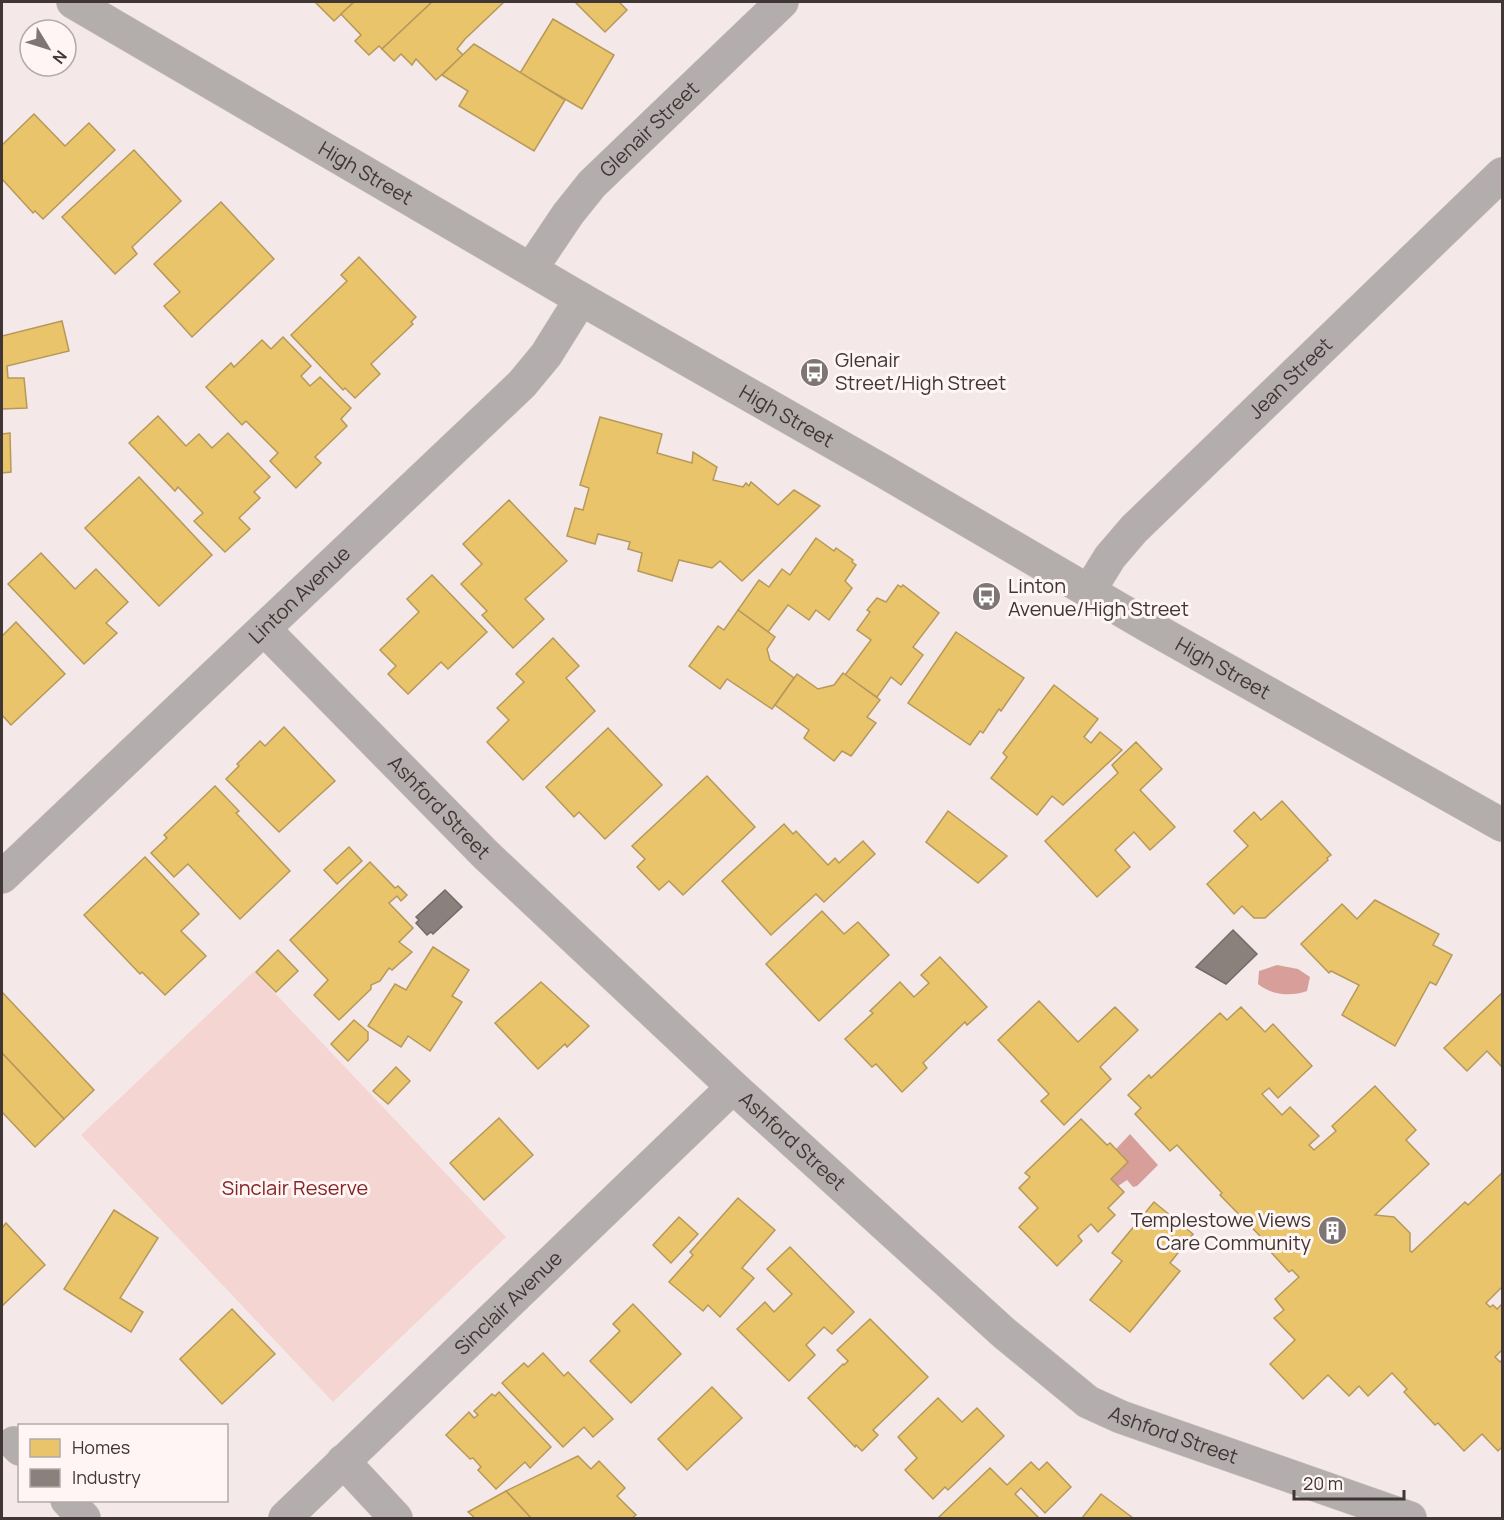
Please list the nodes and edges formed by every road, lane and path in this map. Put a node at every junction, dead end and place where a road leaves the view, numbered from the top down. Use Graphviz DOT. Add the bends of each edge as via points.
graph roads {
  1 [pos="73,2"];
  2 [pos="782,2"];
  3 [pos="1503,174"];
  4 [pos="531,269"];
  5 [pos="581,299"];
  6 [pos="1089,591"];
  7 [pos="264,629"];
  8 [pos="1503,825"];
  9 [pos="2,877"];
  10 [pos="733,1087"];
  11 [pos="342,1461"];
  12 [pos="69,1502"];
  13 [pos="84,1518"];
  14 [pos="285,1518"];
  15 [pos="396,1518"];
  16 [pos="1410,1518"];
  1 -- 4 [label="main road, High Street"];
  2 -- 4 [label="street, Glenair Street" via="592,184"];
  3 -- 6 [label="street, Jean Street" via="1134,529"];
  4 -- 5 [label="main road, High Street"];
  5 -- 6 [label="main road, High Street"];
  5 -- 7 [label="street, Linton Avenue" via="546,355 522,384"];
  6 -- 8 [label="main road, High Street"];
  7 -- 9 [label="street, Linton Avenue"];
  7 -- 10 [label="street, Ashford Street" via="486,855"];
  10 -- 11 [label="street, Sinclair Avenue"];
  10 -- 16 [label="street, Ashford Street" via="1004,1333 1088,1402"];
  11 -- 14 [label="street, Sinclair Avenue"];
  11 -- 15 [label="street"];
  12 -- 13 [label="street"];
}
